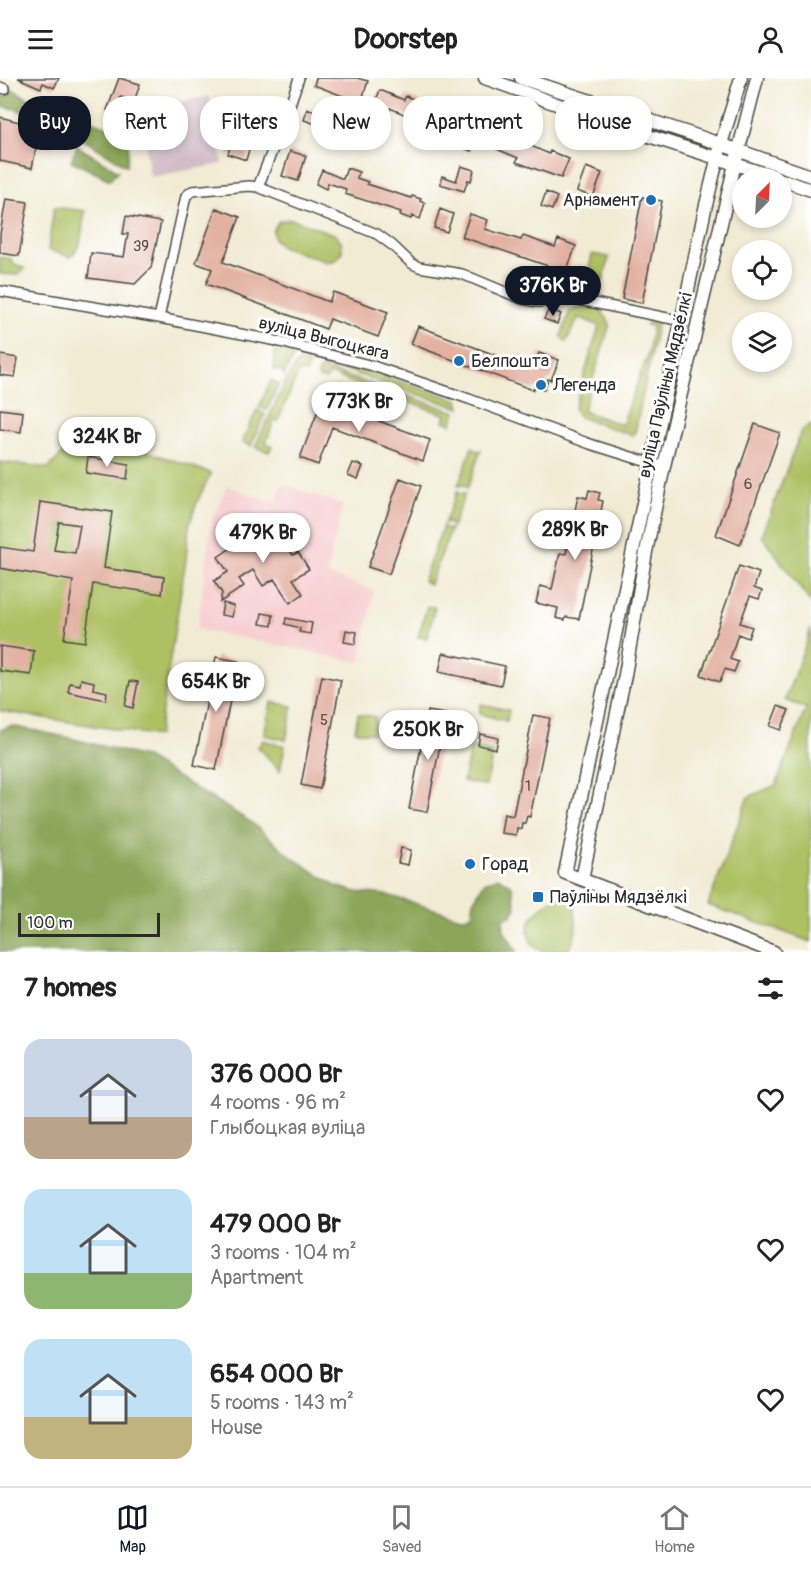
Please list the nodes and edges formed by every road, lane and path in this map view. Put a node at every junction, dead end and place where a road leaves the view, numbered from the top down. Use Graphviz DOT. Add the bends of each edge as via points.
graph roads {
  1 [pos="299,78"];
  2 [pos="485,78"];
  3 [pos="521,78"];
  4 [pos="741,78"];
  5 [pos="757,78"];
  6 [pos="721,144"];
  7 [pos="739,150"];
  8 [pos="717,158"];
  9 [pos="735,164"];
  10 [pos="747,168"];
  11 [pos="811,176"];
  12 [pos="792,183"];
  13 [pos="258,188"];
  14 [pos="811,190"];
  15 [pos="0,291"];
  16 [pos="159,318"];
  17 [pos="682,321"];
  18 [pos="658,465"];
  19 [pos="582,879"];
  20 [pos="774,952"];
  1 -- 13 [label="street"];
  2 -- 8 [label="street"];
  3 -- 6 [label="street"];
  4 -- 6 [label="street, вуліца Паўліны Мядзёлкі"];
  5 -- 7 [label="street, вуліца Паўліны Мядзёлкі"];
  6 -- 7 [label="street"];
  6 -- 8 [label="street, вуліца Паўліны Мядзёлкі"];
  7 -- 9 [label="street, вуліца Паўліны Мядзёлкі"];
  7 -- 11 [label="street"];
  8 -- 9 [label="street"];
  8 -- 17 [label="street, вуліца Паўліны Мядзёлкі"];
  9 -- 10 [label="street"];
  9 -- 18 [label="street, вуліца Паўліны Мядзёлкі"];
  12 -- 14 [label="street"];
  13 -- 16 [label="street" via="192,191 186,196"];
  13 -- 17 [label="street" via="377,234 419,267 462,274 522,299 574,299"];
  15 -- 16 [label="street, вуліца Выгоцкага"];
  16 -- 18 [label="street, вуліца Выгоцкага" via="272,340 373,366"];
  17 -- 18 [label="street, вуліца Паўліны Мядзёлкі"];
  18 -- 19 [label="street, вуліца Паўліны Мядзёлкі" via="625,675"];
  18 -- 19 [label="street, вуліца Паўліны Мядзёлкі" via="565,873"];
  19 -- 20 [label="street"];
}
